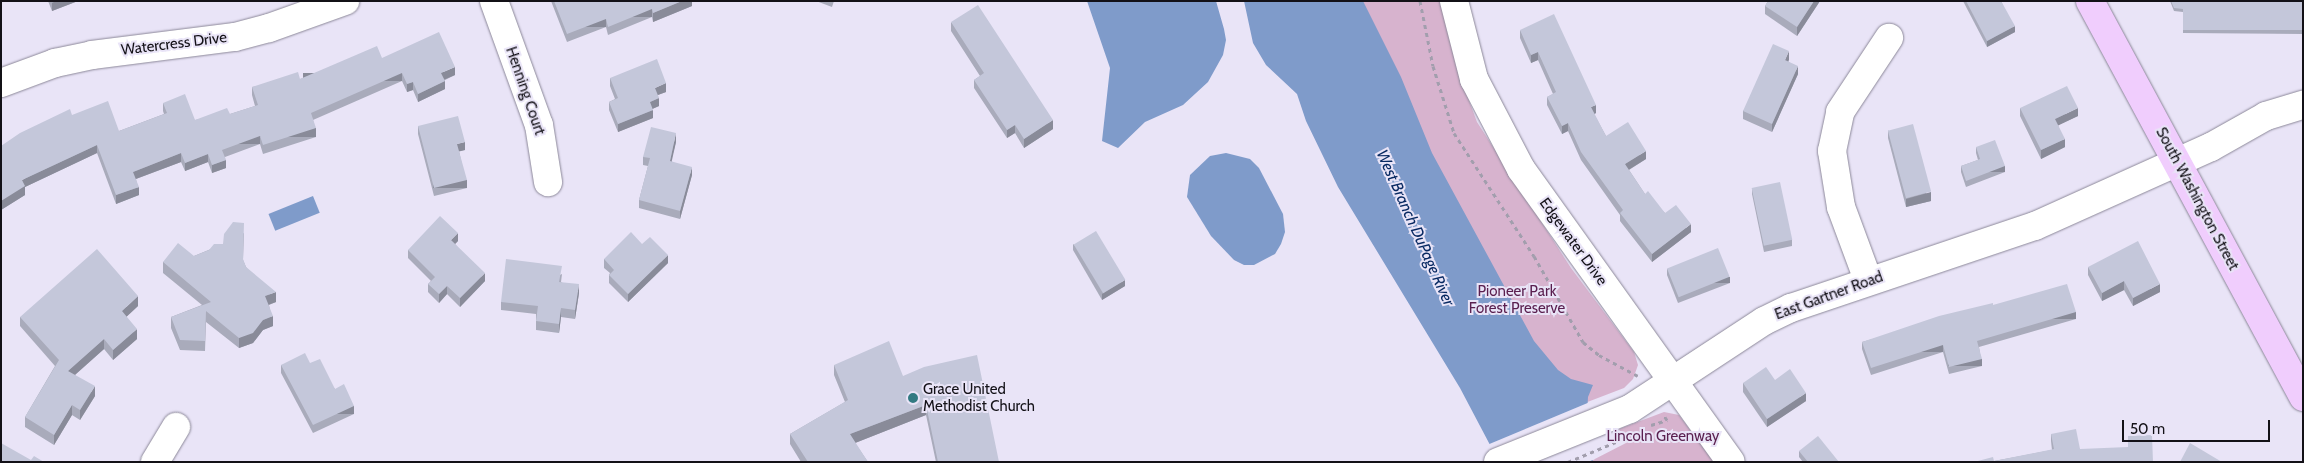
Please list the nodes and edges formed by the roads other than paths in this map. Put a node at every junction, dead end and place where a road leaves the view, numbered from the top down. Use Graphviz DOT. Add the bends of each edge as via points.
graph roads {
  1 [pos="345,1"];
  2 [pos="494,1"];
  3 [pos="1454,1"];
  4 [pos="2090,1"];
  5 [pos="1889,38"];
  6 [pos="1,83"];
  7 [pos="2303,105"];
  8 [pos="2177,162"];
  9 [pos="548,182"];
  10 [pos="1868,280"];
  11 [pos="1674,383"];
  12 [pos="2303,397"];
  13 [pos="176,427"];
  14 [pos="154,462"];
  15 [pos="1498,462"];
  16 [pos="1731,462"];
  1 -- 6 [label="street, Watercress Drive" via="235,37 92,54 55,63"];
  2 -- 9 [label="street, Henning Court" via="539,125"];
  3 -- 11 [label="street, Edgewater Drive" via="1474,79 1502,138"];
  4 -- 8 [label="main road, South Washington Street"];
  5 -- 10 [label="street" via="1840,112 1832,151 1841,207"];
  7 -- 8 [label="street, East Gartner Road" via="2266,116"];
  8 -- 10 [label="street, East Gartner Road" via="2035,226"];
  8 -- 12 [label="main road, South Washington Street"];
  10 -- 11 [label="street, East Gartner Road" via="1764,321"];
  11 -- 15 [label="street, East Gartner Road" via="1630,409"];
  11 -- 16 [label="street, Edgewater Drive"];
  13 -- 14 [label="street"];
}
